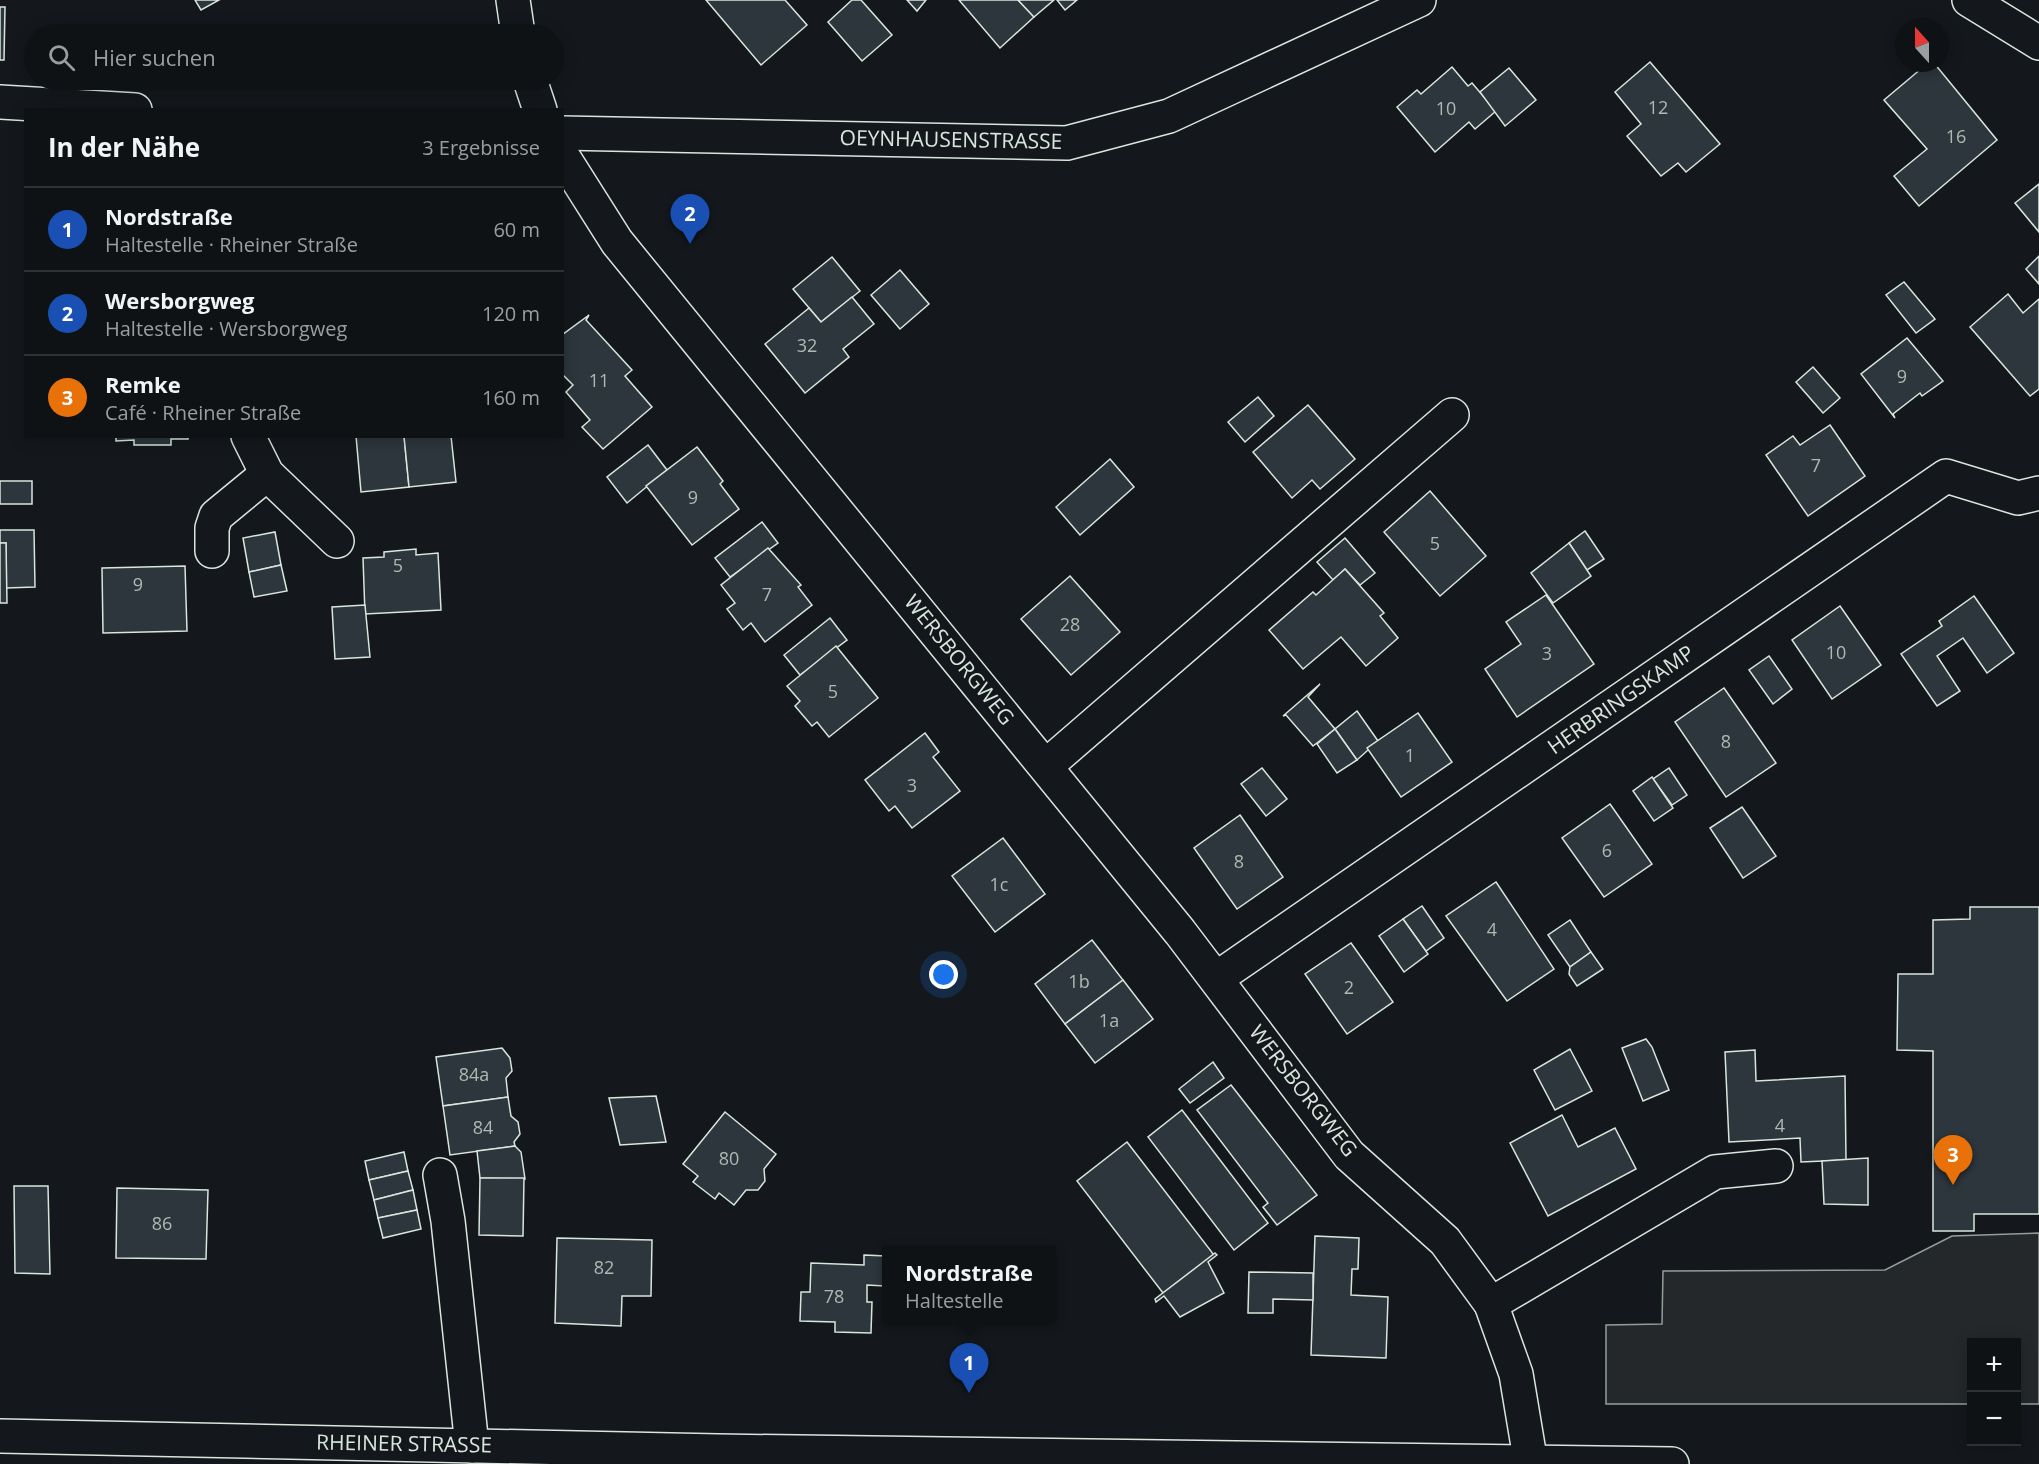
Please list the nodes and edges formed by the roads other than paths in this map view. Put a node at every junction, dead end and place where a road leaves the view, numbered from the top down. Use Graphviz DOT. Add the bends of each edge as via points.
graph roads {
  1 [pos="513,0"];
  2 [pos="1419,0"];
  3 [pos="1969,0"];
  4 [pos="517,24"];
  5 [pos="2039,43"];
  6 [pos="534,90"];
  7 [pos="0,102"];
  8 [pos="101,108"];
  9 [pos="539,108"];
  10 [pos="564,133"];
  11 [pos="564,158"];
  12 [pos="1452,415"];
  13 [pos="249,438"];
  14 [pos="267,474"];
  15 [pos="2039,493"];
  16 [pos="337,541"];
  17 [pos="212,551"];
  18 [pos="1046,766"];
  19 [pos="1217,978"];
  20 [pos="1776,1166"];
  21 [pos="440,1175"];
  22 [pos="1491,1304"];
  23 [pos="0,1436"];
  24 [pos="472,1446"];
  25 [pos="717,1457"];
  26 [pos="1531,1463"];
  27 [pos="1672,1464"];
  1 -- 4 [label="street"];
  2 -- 10 [label="street, OEYNHAUSENSTRASSE" via="1169,116 1067,143"];
  3 -- 5 [label="street"];
  6 -- 9 [label="street"];
  7 -- 8 [label="street"];
  11 -- 18 [label="street, WERSBORGWEG" via="617,242"];
  12 -- 18 [label="street"];
  13 -- 14 [label="street"];
  14 -- 16 [label="street"];
  14 -- 17 [label="street" via="216,516"];
  15 -- 19 [label="street, HERBRINGSKAMP" via="2018,498 1946,476"];
  18 -- 19 [label="street, WERSBORGWEG"];
  19 -- 22 [label="street, WERSBORGWEG" via="1349,1155 1445,1241"];
  20 -- 22 [label="street" via="1715,1172"];
  21 -- 24 [label="street"];
  22 -- 26 [label="street, WERSBORGWEG" via="1516,1374"];
  23 -- 24 [label="street, RHEINER STRASSE"];
  24 -- 25 [label="street, RHEINER STRASSE"];
  25 -- 26 [label="street, RHEINER STRASSE"];
  26 -- 27 [label="street, RHEINER STRASSE"];
}
